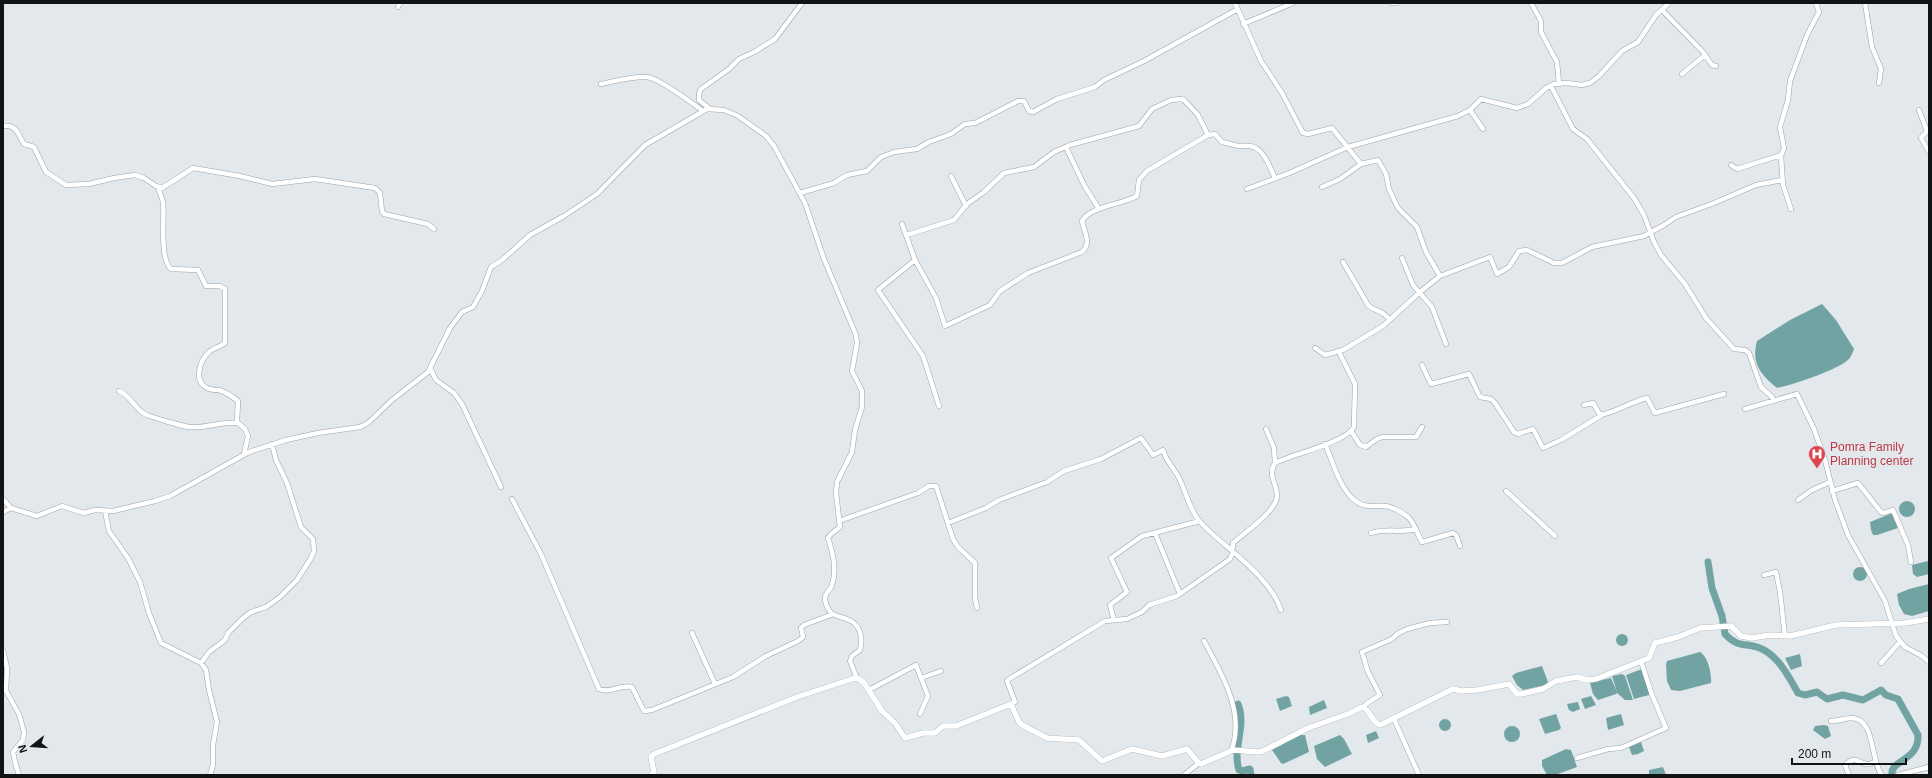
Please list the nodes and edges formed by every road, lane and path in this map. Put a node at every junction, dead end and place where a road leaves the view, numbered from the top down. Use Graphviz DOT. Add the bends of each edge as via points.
graph roads {
  1 [pos="802,3"];
  2 [pos="1235,3"];
  3 [pos="1293,3"];
  4 [pos="1392,3"];
  5 [pos="1396,3"];
  6 [pos="1531,3"];
  7 [pos="1669,3"];
  8 [pos="1816,3"];
  9 [pos="1865,3"];
  10 [pos="1238,9"];
  11 [pos="1662,10"];
  12 [pos="1244,24"];
  13 [pos="1705,56"];
  14 [pos="1716,66"];
  15 [pos="1682,74"];
  16 [pos="1559,83"];
  17 [pos="1879,83"];
  18 [pos="601,84"];
  19 [pos="1550,86"];
  20 [pos="710,109"];
  21 [pos="1470,110"];
  22 [pos="1919,110"];
  23 [pos="702,111"];
  24 [pos="3,126"];
  25 [pos="1483,129"];
  26 [pos="1208,135"];
  27 [pos="1066,147"];
  28 [pos="1347,148"];
  29 [pos="1929,152"];
  30 [pos="1781,155"];
  31 [pos="1361,164"];
  32 [pos="1731,165"];
  33 [pos="951,176"];
  34 [pos="1275,178"];
  35 [pos="1782,180"];
  36 [pos="158,187"];
  37 [pos="1322,187"];
  38 [pos="1247,189"];
  39 [pos="800,193"];
  40 [pos="966,206"];
  41 [pos="1099,209"];
  42 [pos="1792,209"];
  43 [pos="902,224"];
  44 [pos="434,229"];
  45 [pos="1651,233"];
  46 [pos="907,235"];
  47 [pos="1402,258"];
  48 [pos="915,260"];
  49 [pos="1343,262"];
  50 [pos="1440,276"];
  51 [pos="1420,292"];
  52 [pos="1390,320"];
  53 [pos="1446,344"];
  54 [pos="1315,348"];
  55 [pos="1339,352"];
  56 [pos="1422,365"];
  57 [pos="430,368"];
  58 [pos="119,391"];
  59 [pos="1724,394"];
  60 [pos="1774,401"];
  61 [pos="1584,405"];
  62 [pos="939,406"];
  63 [pos="1745,409"];
  64 [pos="1602,415"];
  65 [pos="238,423"];
  66 [pos="1422,427"];
  67 [pos="1266,429"];
  68 [pos="1352,431"];
  69 [pos="272,444"];
  70 [pos="1325,444"];
  71 [pos="244,454"];
  72 [pos="1275,463"];
  73 [pos="1830,482"];
  74 [pos="501,488"];
  75 [pos="1506,491"];
  76 [pos="1832,491"];
  77 [pos="3,499"];
  78 [pos="512,499"];
  79 [pos="1798,500"];
  80 [pos="11,508"];
  81 [pos="105,511"];
  82 [pos="3,512"];
  83 [pos="839,521"];
  84 [pos="1200,521"];
  85 [pos="948,523"];
  86 [pos="1416,529"];
  87 [pos="1155,533"];
  88 [pos="1371,533"];
  89 [pos="1555,536"];
  90 [pos="1460,546"];
  91 [pos="1232,553"];
  92 [pos="1911,562"];
  93 [pos="1764,575"];
  94 [pos="1180,594"];
  95 [pos="977,608"];
  96 [pos="1281,610"];
  97 [pos="833,614"];
  98 [pos="1929,619"];
  99 [pos="1114,620"];
  100 [pos="1448,622"];
  101 [pos="1891,624"];
  102 [pos="692,633"];
  103 [pos="1784,636"];
  104 [pos="1204,641"];
  105 [pos="1900,642"];
  106 [pos="3,650"];
  107 [pos="1641,660"];
  108 [pos="1929,662"];
  109 [pos="201,663"];
  110 [pos="1881,663"];
  111 [pos="941,671"];
  112 [pos="857,678"];
  113 [pos="922,678"];
  114 [pos="715,684"];
  115 [pos="869,690"];
  116 [pos="1012,704"];
  117 [pos="1364,707"];
  118 [pos="920,714"];
  119 [pos="1394,719"];
  120 [pos="1831,721"];
  121 [pos="1232,750"];
  122 [pos="1577,758"];
  123 [pos="1876,762"];
  124 [pos="1199,763"];
  125 [pos="1929,767"];
  126 [pos="19,775"];
  127 [pos="210,775"];
  128 [pos="651,775"];
  129 [pos="1184,775"];
  130 [pos="1419,775"];
  131 [pos="1849,775"];
  132 [pos="1882,775"];
  133 [pos="1898,775"];
  1 -- 20 [label="street" via="775,39 739,59 701,89 698,93 699,100"];
  2 -- 10 [label="street"];
  3 -- 12 [label="street"];
  4 -- 5 [label="street"];
  6 -- 16 [label="street" via="1541,21 1543,36 1557,62"];
  7 -- 11 [label="street"];
  8 -- 30 [label="street" via="1819,12 1807,35 1789,85 1788,100 1780,127 1784,148"];
  9 -- 17 [label="street" via="1872,48 1881,68"];
  10 -- 12 [label="street"];
  10 -- 39 [label="street" via="1092,88 1057,99 1034,112 1028,111 1024,101 1018,100 986,118 965,124 951,134 917,149 894,152 881,157 867,171 847,175 834,183"];
  11 -- 13 [label="street"];
  11 -- 16 [label="street" via="1638,42 1618,54 1595,80 1582,85"];
  12 -- 28 [label="street" via="1261,61 1282,93 1303,133 1332,128"];
  13 -- 14 [label="street"];
  13 -- 15 [label="street"];
  16 -- 19 [label="street"];
  18 -- 23 [label="street" via="628,78 650,78 693,102"];
  19 -- 21 [label="street" via="1521,108 1481,99"];
  19 -- 45 [label="street" via="1574,130 1587,139 1634,198"];
  20 -- 23 [label="street"];
  20 -- 39 [label="street" via="724,110 738,116 766,136"];
  21 -- 25 [label="street"];
  21 -- 28 [label="street" via="1431,125"];
  22 -- 29 [label="street" via="1927,131 1921,138"];
  23 -- 57 [label="street" via="645,145 597,194 530,235 491,267 473,307 462,312 450,328"];
  24 -- 36 [label="street" via="15,128 24,144 36,149 46,172 64,184 89,184 135,176 144,178"];
  26 -- 27 [label="street" via="1190,106 1184,100 1177,99 1152,109 1139,126"];
  26 -- 34 [label="street" via="1215,134 1222,142 1257,149 1265,158"];
  26 -- 41 [label="street" via="1147,171 1139,180 1137,196"];
  27 -- 40 [label="street" via="1034,167 1009,171 1000,176"];
  27 -- 41 [label="street"];
  28 -- 31 [label="street"];
  28 -- 34 [label="street"];
  30 -- 32 [label="street" via="1736,169"];
  30 -- 35 [label="street"];
  31 -- 37 [label="street" via="1340,179"];
  31 -- 50 [label="street" via="1376,159 1380,162 1398,208 1417,227 1426,252"];
  33 -- 40 [label="street"];
  34 -- 38 [label="street"];
  35 -- 42 [label="street"];
  35 -- 45 [label="street" via="1756,185 1676,217"];
  36 -- 44 [label="street" via="163,188 187,170 195,168 272,184 315,179 359,185 378,189 382,211 386,216 422,223"];
  36 -- 65 [label="street" via="163,201 164,247 168,266 171,269 198,270 206,286 220,286 224,289 225,343 205,356 200,364 200,374 202,383 207,388 225,392 238,401"];
  39 -- 83 [label="street" via="857,343 852,371 862,391 862,408 852,452 837,482"];
  40 -- 46 [label="street" via="954,220"];
  41 -- 48 [label="street" via="1082,221 1088,241 1082,252 1028,273 1000,291 990,305 945,326 936,298"];
  43 -- 46 [label="street"];
  45 -- 50 [label="street" via="1592,247 1562,263 1554,263 1532,251 1523,250 1517,253 1509,267 1497,274 1490,258"];
  45 -- 60 [label="street" via="1661,254 1685,284 1706,318 1734,349 1746,350 1749,353 1761,387"];
  46 -- 48 [label="street"];
  47 -- 51 [label="street" via="1414,285"];
  48 -- 62 [label="street" via="878,290 923,356"];
  49 -- 52 [label="street" via="1370,307 1384,312"];
  50 -- 51 [label="street"];
  51 -- 52 [label="street"];
  51 -- 53 [label="street" via="1437,318"];
  52 -- 55 [label="street"];
  54 -- 55 [label="street" via="1324,355"];
  55 -- 68 [label="street" via="1355,384"];
  56 -- 64 [label="street" via="1431,384 1469,374 1480,397 1495,402 1514,432 1518,434 1532,428 1543,448"];
  57 -- 69 [label="street" via="424,376 363,426"];
  57 -- 74 [label="street" via="436,380 454,393 462,404"];
  58 -- 65 [label="street" via="145,414 189,427 221,422"];
  59 -- 64 [label="street" via="1655,413 1647,398"];
  60 -- 63 [label="street"];
  60 -- 73 [label="street" via="1797,394 1814,430"];
  61 -- 64 [label="street" via="1593,403 1597,414"];
  65 -- 71 [label="street" via="248,436"];
  66 -- 68 [label="street" via="1416,437 1382,437 1366,447 1360,445"];
  67 -- 72 [label="street" via="1274,448"];
  68 -- 70 [label="street"];
  69 -- 71 [label="street"];
  69 -- 109 [label="street" via="276,460 288,483 301,527 312,539 312,558 297,580 280,597 263,609 251,612"];
  70 -- 72 [label="street"];
  70 -- 86 [label="street" via="1337,474 1354,500 1370,508 1388,506 1407,516"];
  71 -- 81 [label="street" via="166,497"];
  72 -- 91 [label="street" via="1272,471 1277,495 1275,501 1260,520 1233,543"];
  73 -- 76 [label="street"];
  73 -- 79 [label="street"];
  75 -- 89 [label="street"];
  76 -- 92 [label="street" via="1858,483 1881,512 1893,510 1908,545"];
  76 -- 101 [label="street" via="1850,539 1885,601"];
  77 -- 80 [label="street"];
  78 -- 114 [label="street" via="541,554 599,689 607,691 632,687 646,712"];
  80 -- 81 [label="street" via="37,516 62,506 81,513"];
  80 -- 82 [label="street"];
  81 -- 109 [label="street" via="109,531 128,558 140,582 149,613 162,643"];
  83 -- 85 [label="street" via="918,493 933,485 937,487"];
  83 -- 97 [label="street" via="840,527 828,538 834,558 833,582 825,599 829,611"];
  84 -- 85 [label="street" via="1163,450 1153,455 1140,438 1101,459 1064,471 1048,482"];
  84 -- 87 [label="street"];
  84 -- 91 [label="street"];
  85 -- 95 [label="street" via="954,542 975,563"];
  86 -- 88 [label="street" via="1405,532 1384,530"];
  86 -- 90 [label="street" via="1423,542 1454,533"];
  87 -- 94 [label="street"];
  87 -- 99 [label="street" via="1142,536 1111,558 1127,592 1111,603"];
  91 -- 94 [label="street" via="1230,559"];
  91 -- 96 [label="street" via="1258,574"];
  93 -- 103 [label="street" via="1776,572"];
  94 -- 99 [label="street" via="1149,605 1142,612 1127,619"];
  97 -- 112 [label="street" via="852,621 861,635 860,650 850,661"];
  97 -- 114 [label="street" via="804,625 801,628 803,637 798,641 766,656 733,677"];
  98 -- 101 [label="street"];
  99 -- 116 [label="street" via="1105,621 1007,680 1015,702"];
  100 -- 117 [label="street" via="1430,623 1407,629 1392,639 1362,652 1368,672 1380,695"];
  101 -- 103 [label="street" via="1836,625"];
  101 -- 105 [label="street"];
  102 -- 114 [label="street"];
  103 -- 107 [label="street" via="1744,637 1729,626 1700,628 1655,643 1650,657"];
  104 -- 121 [label="street" via="1220,670 1235,714 1237,730"];
  105 -- 108 [label="street"];
  105 -- 110 [label="street"];
  106 -- 126 [label="street" via="7,668 6,691 19,714 24,732 23,740 13,752"];
  107 -- 119 [label="street" via="1596,679 1573,678 1556,681 1546,688 1521,694 1517,694 1508,684 1477,690 1453,689"];
  107 -- 122 [label="street" via="1666,728 1621,748 1602,750"];
  109 -- 127 [label="street" via="206,670 217,722"];
  111 -- 113 [label="street"];
  112 -- 115 [label="street"];
  112 -- 128 [label="street" via="797,697 654,754 651,760 654,770"];
  113 -- 115 [label="street" via="916,665"];
  113 -- 118 [label="street" via="928,696"];
  115 -- 116 [label="street" via="882,711 895,723 905,738 935,733 942,726 956,726"];
  116 -- 124 [label="street" via="1022,725 1047,738 1079,740 1102,761 1132,749 1162,756 1187,749"];
  117 -- 119 [label="street" via="1377,724"];
  117 -- 121 [label="street" via="1312,726 1263,751"];
  119 -- 130 [label="street"];
  120 -- 123 [label="street" via="1853,718 1860,720 1865,725"];
  121 -- 124 [label="street"];
  123 -- 131 [label="street" via="1849,762 1845,765"];
  123 -- 132 [label="street"];
  124 -- 129 [label="street"];
  125 -- 133 [label="street"];
}
